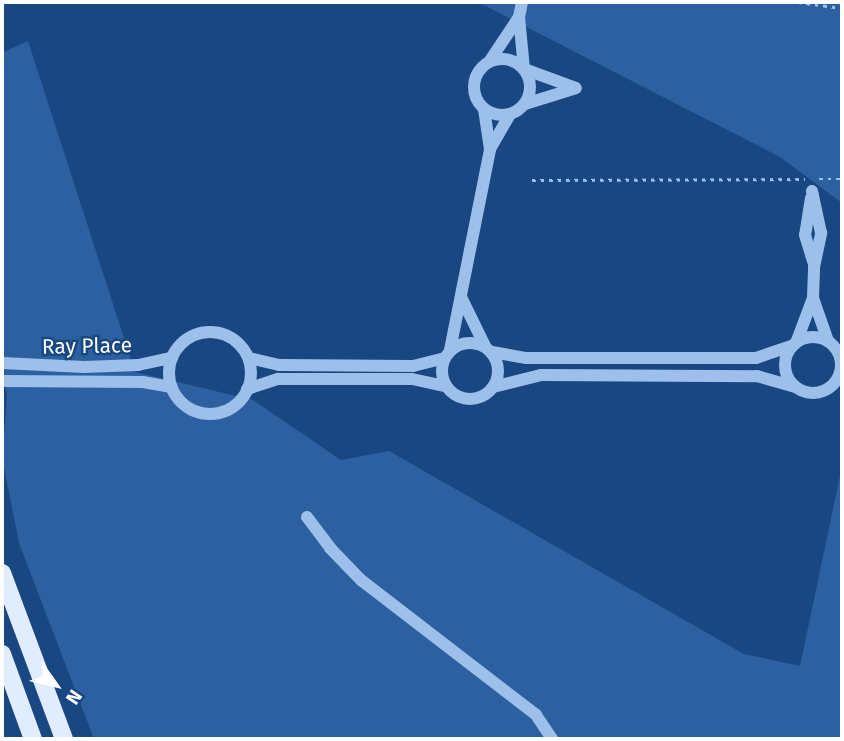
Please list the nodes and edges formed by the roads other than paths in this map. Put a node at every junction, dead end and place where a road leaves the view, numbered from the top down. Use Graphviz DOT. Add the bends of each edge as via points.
graph roads {
  1 [pos="522,2"];
  2 [pos="519,17"];
  3 [pos="489,62"];
  4 [pos="524,69"];
  5 [pos="525,104"];
  6 [pos="484,109"];
  7 [pos="510,115"];
  8 [pos="490,149"];
  9 [pos="814,267"];
  10 [pos="461,297"];
  11 [pos="813,298"];
  12 [pos="794,344"];
  13 [pos="836,347"];
  14 [pos="488,349"];
  15 [pos="447,354"];
  16 [pos="172,358"];
  17 [pos="248,358"];
  18 [pos="2,363"];
  19 [pos="2,382"];
  20 [pos="839,382"];
  21 [pos="446,386"];
  22 [pos="172,387"];
  23 [pos="493,387"];
  24 [pos="795,387"];
  25 [pos="247,389"];
  26 [pos="307,517"];
  27 [pos="2,573"];
  28 [pos="2,654"];
  29 [pos="33,739"];
  30 [pos="64,739"];
  31 [pos="552,739"];
  1 -- 2 [label="street"];
  2 -- 3 [label="street"];
  2 -- 4 [label="street"];
  3 -- 4 [label="street" via="508,59"];
  3 -- 6 [label="street" via="474,84"];
  4 -- 5 [label="street" via="531,86"];
  4 -- 5 [label="street" via="576,88"];
  5 -- 7 [label="street"];
  6 -- 7 [label="street"];
  6 -- 8 [label="street"];
  7 -- 8 [label="street"];
  8 -- 10 [label="street"];
  9 -- 9 [label="street" via="805,235 813,191 821,233"];
  9 -- 11 [label="street"];
  10 -- 14 [label="street"];
  10 -- 15 [label="street"];
  11 -- 12 [label="street"];
  11 -- 13 [label="street"];
  12 -- 13 [label="street" via="810,337"];
  12 -- 14 [label="street" via="756,358 526,358"];
  12 -- 24 [label="street" via="785,372"];
  13 -- 20 [label="street" via="842,364"];
  14 -- 15 [label="street" via="466,342"];
  14 -- 23 [label="street" via="499,369"];
  15 -- 17 [label="street" via="413,366 279,365"];
  15 -- 21 [label="street" via="442,377"];
  16 -- 17 [label="street" via="184,341 203,332 230,337"];
  16 -- 18 [label="street, Ray Place" via="138,365 84,367"];
  16 -- 22 [label="street"];
  17 -- 25 [label="street"];
  19 -- 22 [label="street, Ray Place" via="143,382"];
  20 -- 24 [label="street" via="821,393"];
  21 -- 23 [label="street" via="468,399"];
  21 -- 25 [label="street" via="412,379 278,379"];
  22 -- 25 [label="street" via="186,406 210,414 235,406"];
  23 -- 24 [label="street" via="526,376 568,375 757,376"];
  26 -- 31 [label="street" via="361,580 536,715"];
  27 -- 30 [label="main road"];
  28 -- 29 [label="main road"];
}
